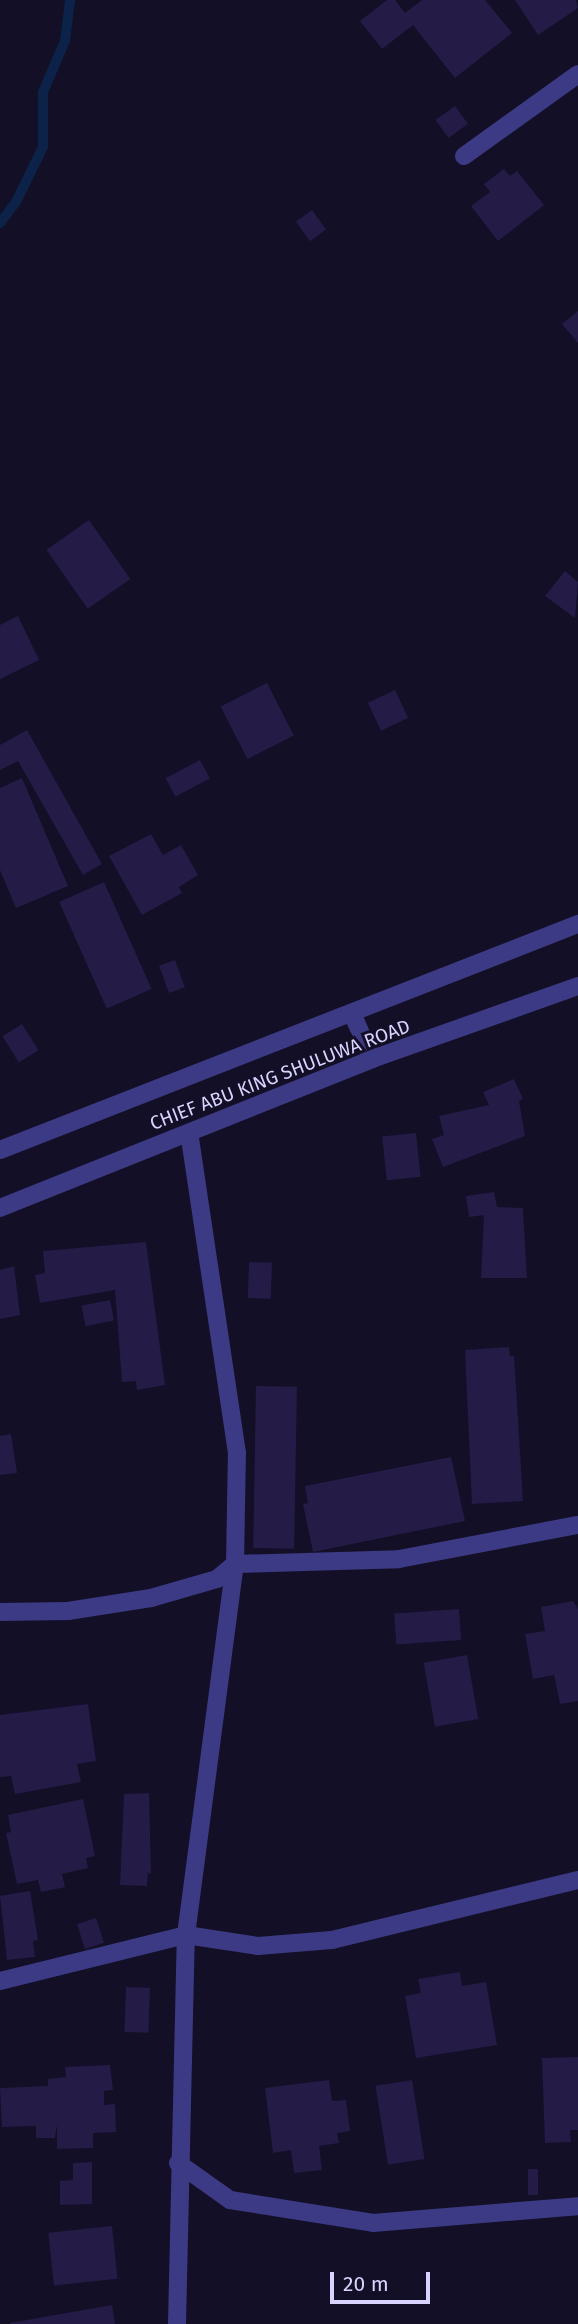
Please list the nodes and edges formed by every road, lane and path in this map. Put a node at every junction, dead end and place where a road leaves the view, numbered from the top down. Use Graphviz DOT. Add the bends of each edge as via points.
graph roads {
  1 [pos="578,74"];
  2 [pos="464,156"];
  3 [pos="578,924"];
  4 [pos="578,986"];
  5 [pos="352,1013"];
  6 [pos="372,1059"];
  7 [pos="189,1133"];
  8 [pos="0,1150"];
  9 [pos="0,1208"];
  10 [pos="578,1525"];
  11 [pos="235,1564"];
  12 [pos="0,1612"];
  13 [pos="578,1880"];
  14 [pos="186,1935"];
  15 [pos="0,1981"];
  16 [pos="178,2162"];
  17 [pos="578,2206"];
  18 [pos="177,2324"];
  1 -- 2 [label="street"];
  3 -- 5 [label="street"];
  4 -- 6 [label="street, CHIEF ABU KING SHULUWA ROAD"];
  5 -- 6 [label="street"];
  5 -- 8 [label="street"];
  6 -- 7 [label="street, CHIEF ABU KING SHULUWA ROAD"];
  7 -- 9 [label="street, CHIEF ABU KING SHULUWA ROAD"];
  7 -- 11 [label="street" via="237,1453"];
  10 -- 11 [label="street" via="399,1559"];
  11 -- 12 [label="street" via="217,1579 151,1598 68,1611"];
  11 -- 14 [label="street"];
  13 -- 14 [label="street" via="331,1940 258,1946"];
  14 -- 15 [label="street"];
  14 -- 16 [label="street"];
  16 -- 17 [label="street" via="230,2200 373,2223"];
  16 -- 18 [label="street"];
}
